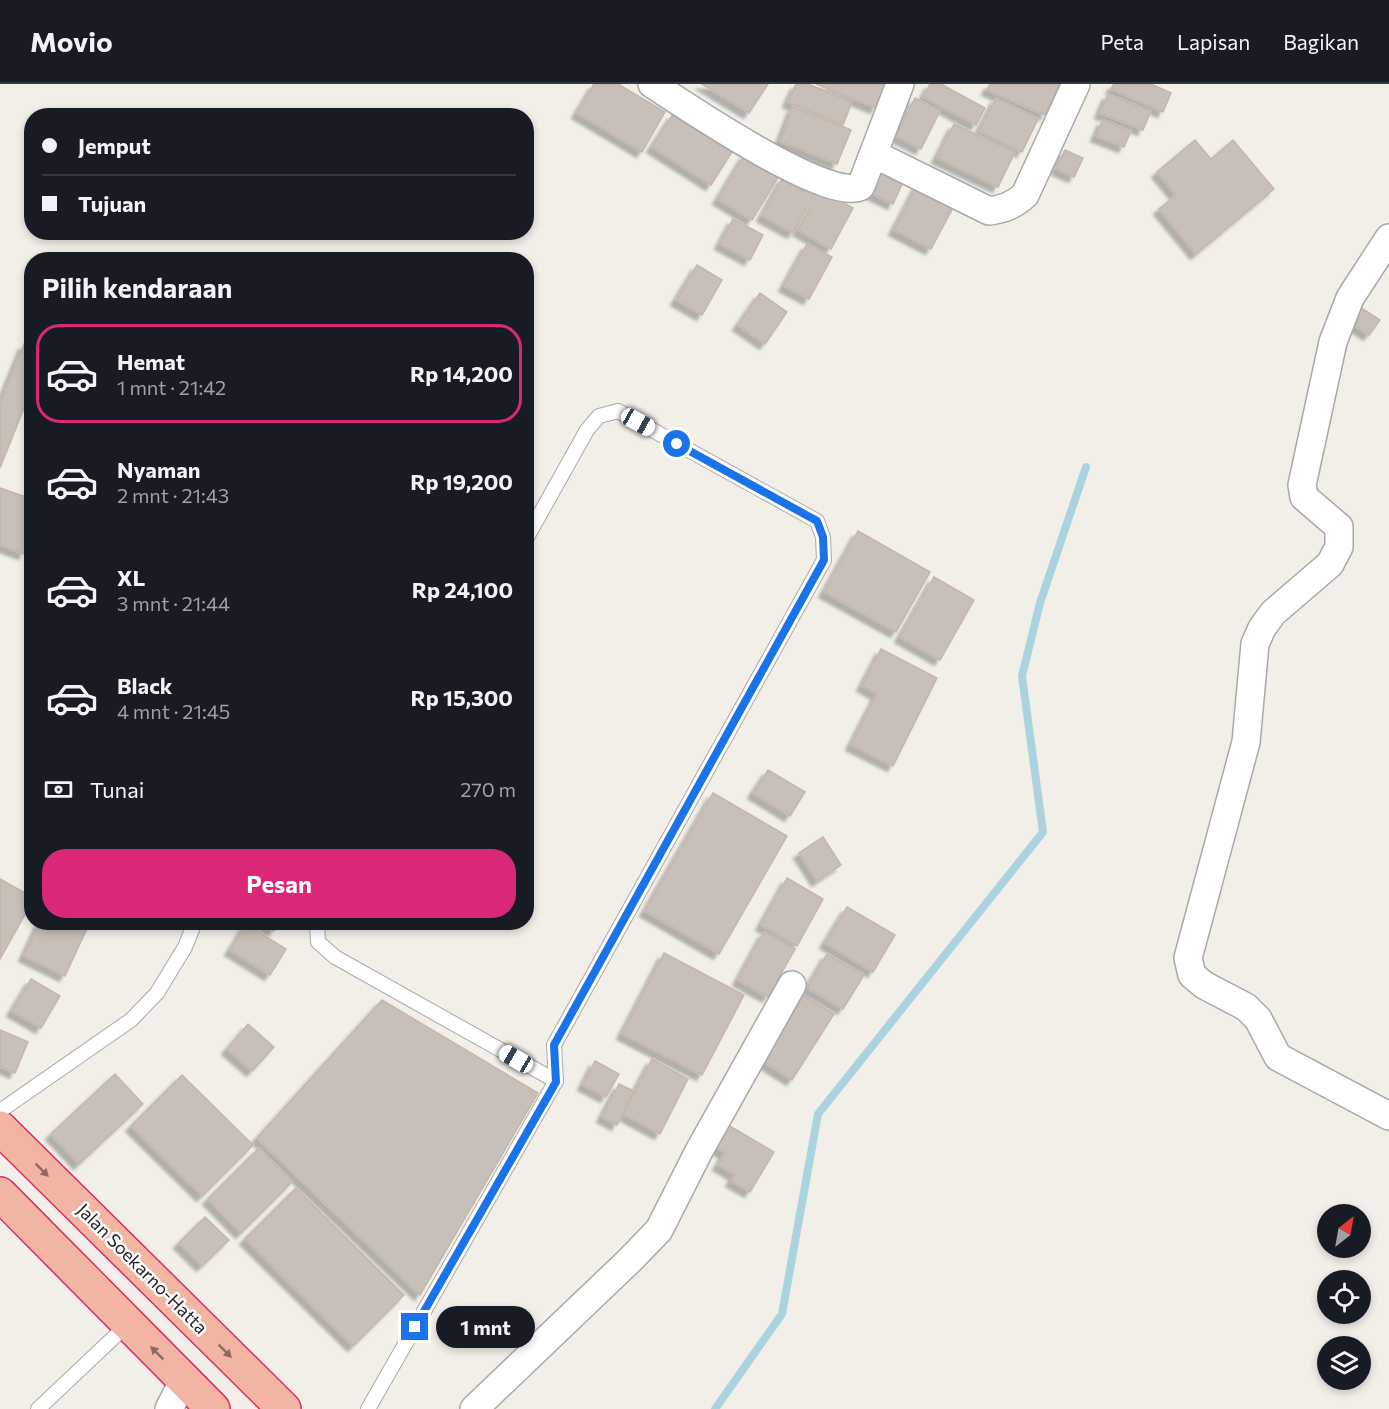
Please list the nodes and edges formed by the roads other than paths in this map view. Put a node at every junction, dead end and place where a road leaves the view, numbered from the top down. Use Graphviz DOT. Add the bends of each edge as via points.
graph roads {
  1 [pos="652,84"];
  2 [pos="900,84"];
  3 [pos="1076,84"];
  4 [pos="874,154"];
  5 [pos="1389,237"];
  6 [pos="534,525"];
  7 [pos="192,930"];
  8 [pos="318,930"];
  9 [pos="792,985"];
  10 [pos="556,1082"];
  11 [pos="0,1111"];
  12 [pos="1389,1116"];
  13 [pos="0,1128"];
  14 [pos="0,1194"];
  15 [pos="128,1323"];
  16 [pos="184,1380"];
  17 [pos="38,1409"];
  18 [pos="169,1409"];
  19 [pos="213,1409"];
  20 [pos="284,1409"];
  21 [pos="368,1409"];
  22 [pos="474,1409"];
  1 -- 4 [label="street" via="750,147 822,182 856,189 861,186"];
  2 -- 4 [label="street"];
  3 -- 4 [label="street" via="1025,195 1014,205 989,211"];
  5 -- 12 [label="street" via="1350,298 1333,342 1302,485 1304,496 1339,527 1339,547 1330,564 1273,613 1255,644 1246,742 1188,958 1192,975 1258,1018 1278,1057"];
  6 -- 10 [label="lane" via="587,430 599,416 618,411 817,521 823,537 824,560 554,1045"];
  7 -- 11 [label="lane" via="157,993 131,1020"];
  8 -- 10 [label="lane" via="318,942 335,957"];
  9 -- 22 [label="street" via="659,1230"];
  10 -- 21 [label="lane"];
  13 -- 20 [label="highway, Jalan Soekarno-Hatta, one-way"];
  14 -- 15 [label="highway"];
  16 -- 15 [label="highway, one-way"];
  15 -- 17 [label="lane"];
  16 -- 18 [label="street"];
  16 -- 19 [label="highway"];
}
